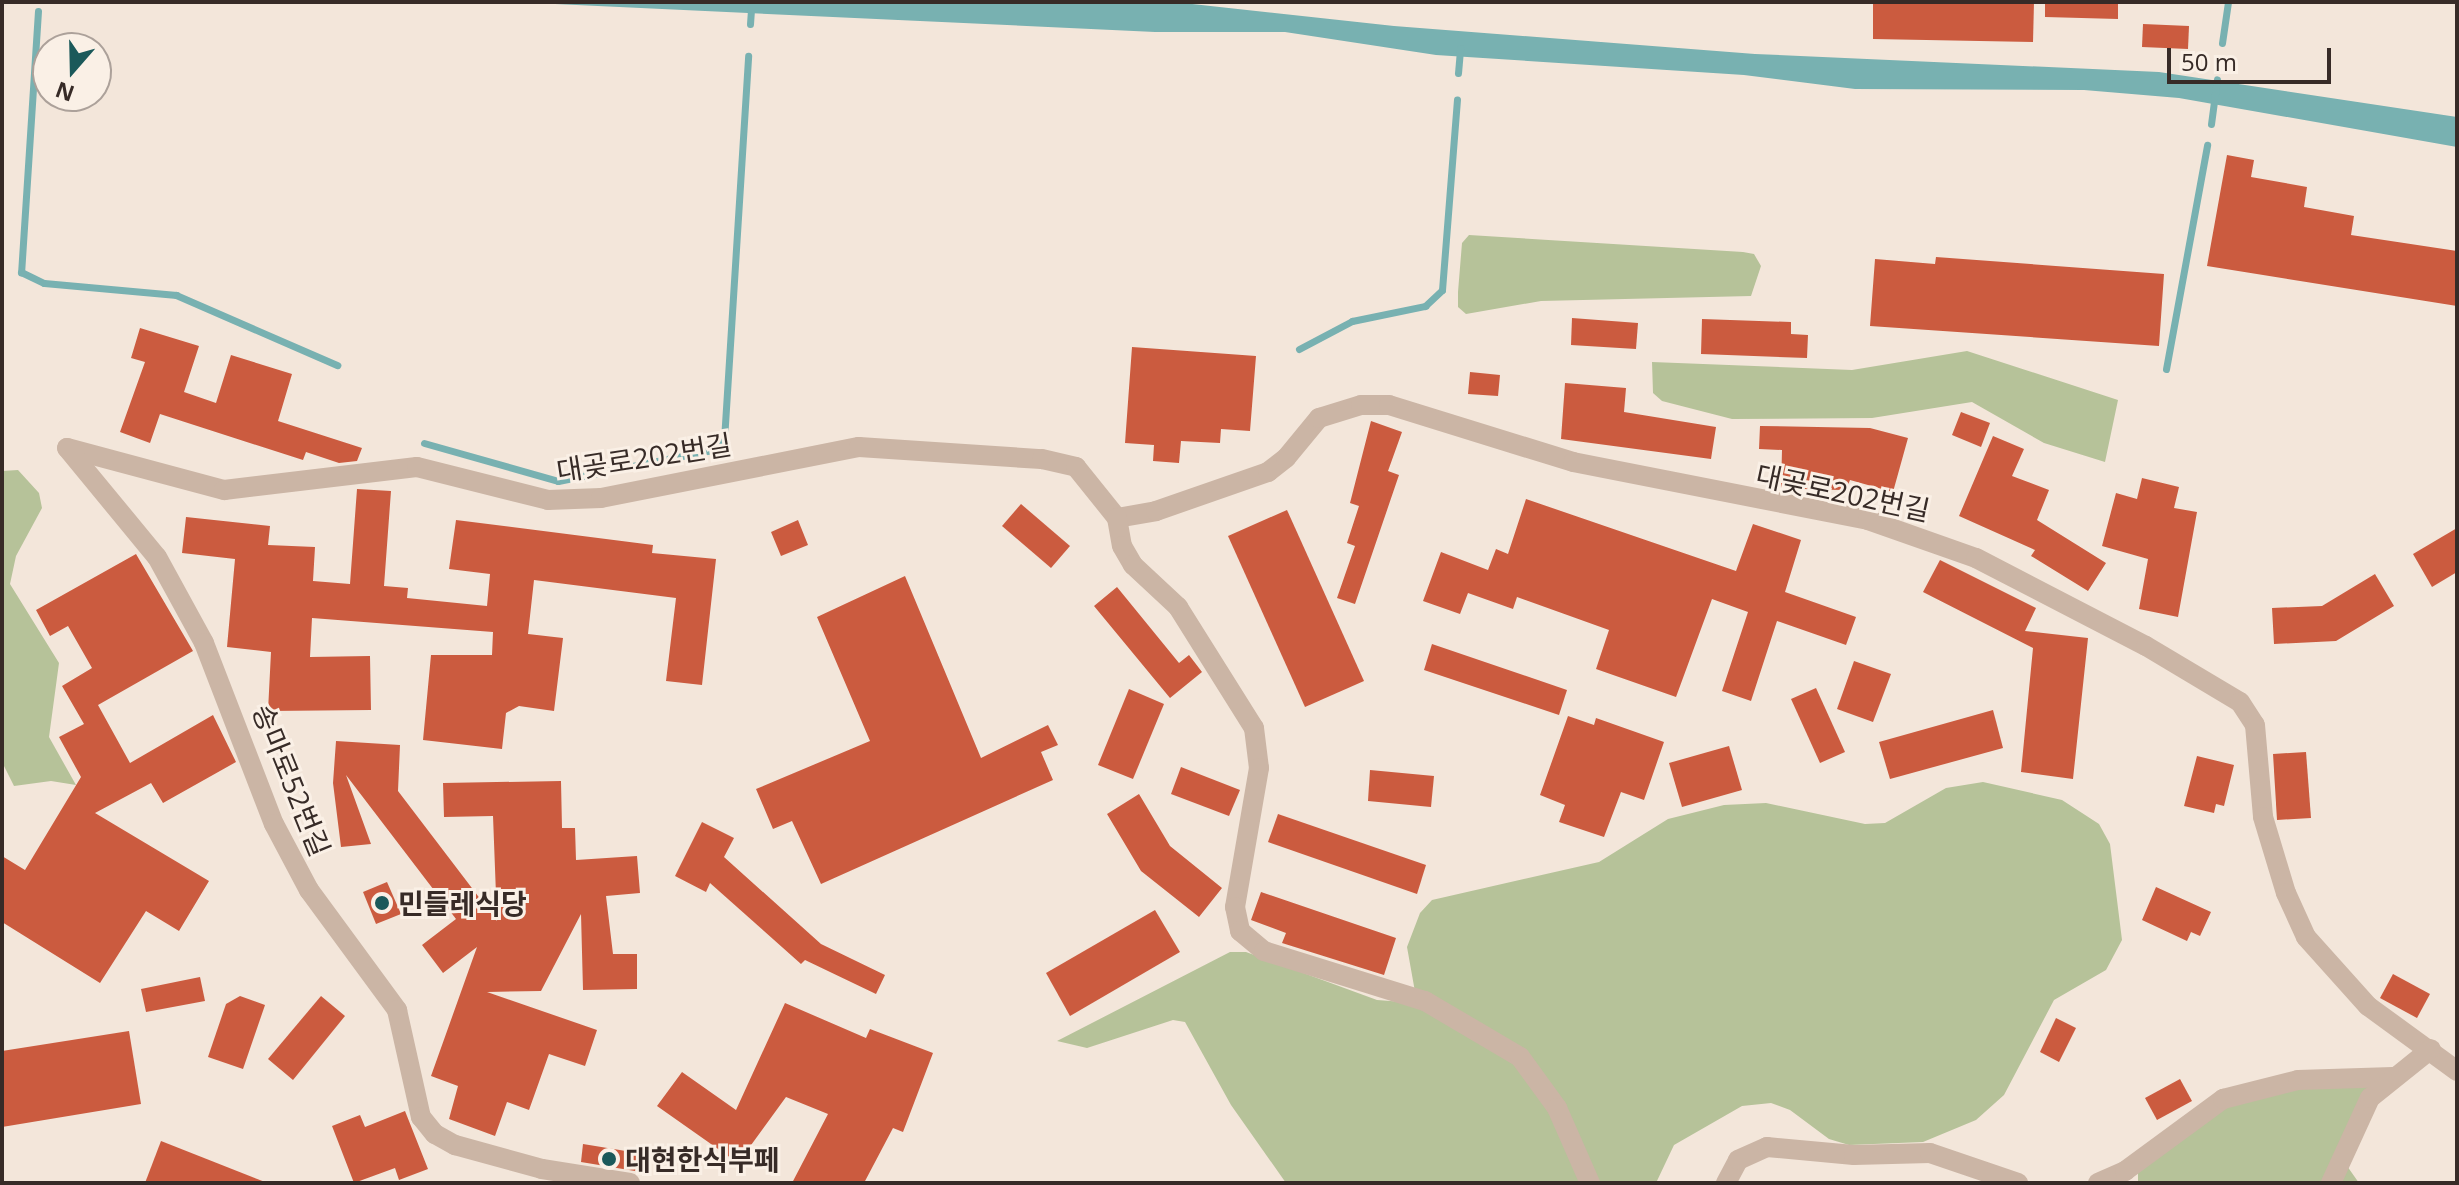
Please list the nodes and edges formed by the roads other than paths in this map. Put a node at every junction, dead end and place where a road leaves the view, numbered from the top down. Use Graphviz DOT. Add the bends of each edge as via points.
graph roads {
  1 [pos="67,448"];
  2 [pos="1117,518"];
  3 [pos="2431,1049"];
  4 [pos="2457,1071"];
  5 [pos="2393,1077"];
  6 [pos="630,1183"];
  7 [pos="1590,1183"];
  8 [pos="1726,1183"];
  9 [pos="2018,1183"];
  10 [pos="2098,1183"];
  11 [pos="2331,1183"];
  1 -- 2 [label="street, 대곶로202번길" via="224,490 417,467 548,500 601,498 859,447 1042,459 1076,467"];
  1 -- 6 [label="street, 송마로52번길" via="157,557 204,643 274,824 302,877 397,1010 421,1117 435,1134 455,1145 542,1169"];
  2 -- 3 [label="street, 대곶로202번길" via="1156,511 1268,472 1319,418 1342,408 1389,405 1539,454 1735,498 1868,520 1947,545 2146,646 2252,713 2263,817 2295,916 2342,982"];
  2 -- 7 [label="street, 대곶로202번길" via="1122,546 1133,565 1178,607 1254,728 1259,768 1234,919 1248,941 1302,964 1425,1001 1520,1057 1557,1108"];
  3 -- 4 [label="street, 대곶로202번길"];
  3 -- 5 [label="street"];
  5 -- 10 [label="street" via="2298,1080 2223,1099 2125,1171"];
  5 -- 11 [label="street" via="2365,1105"];
  8 -- 9 [label="street" via="1738,1160 1767,1147 1854,1155 1930,1153"];
}
